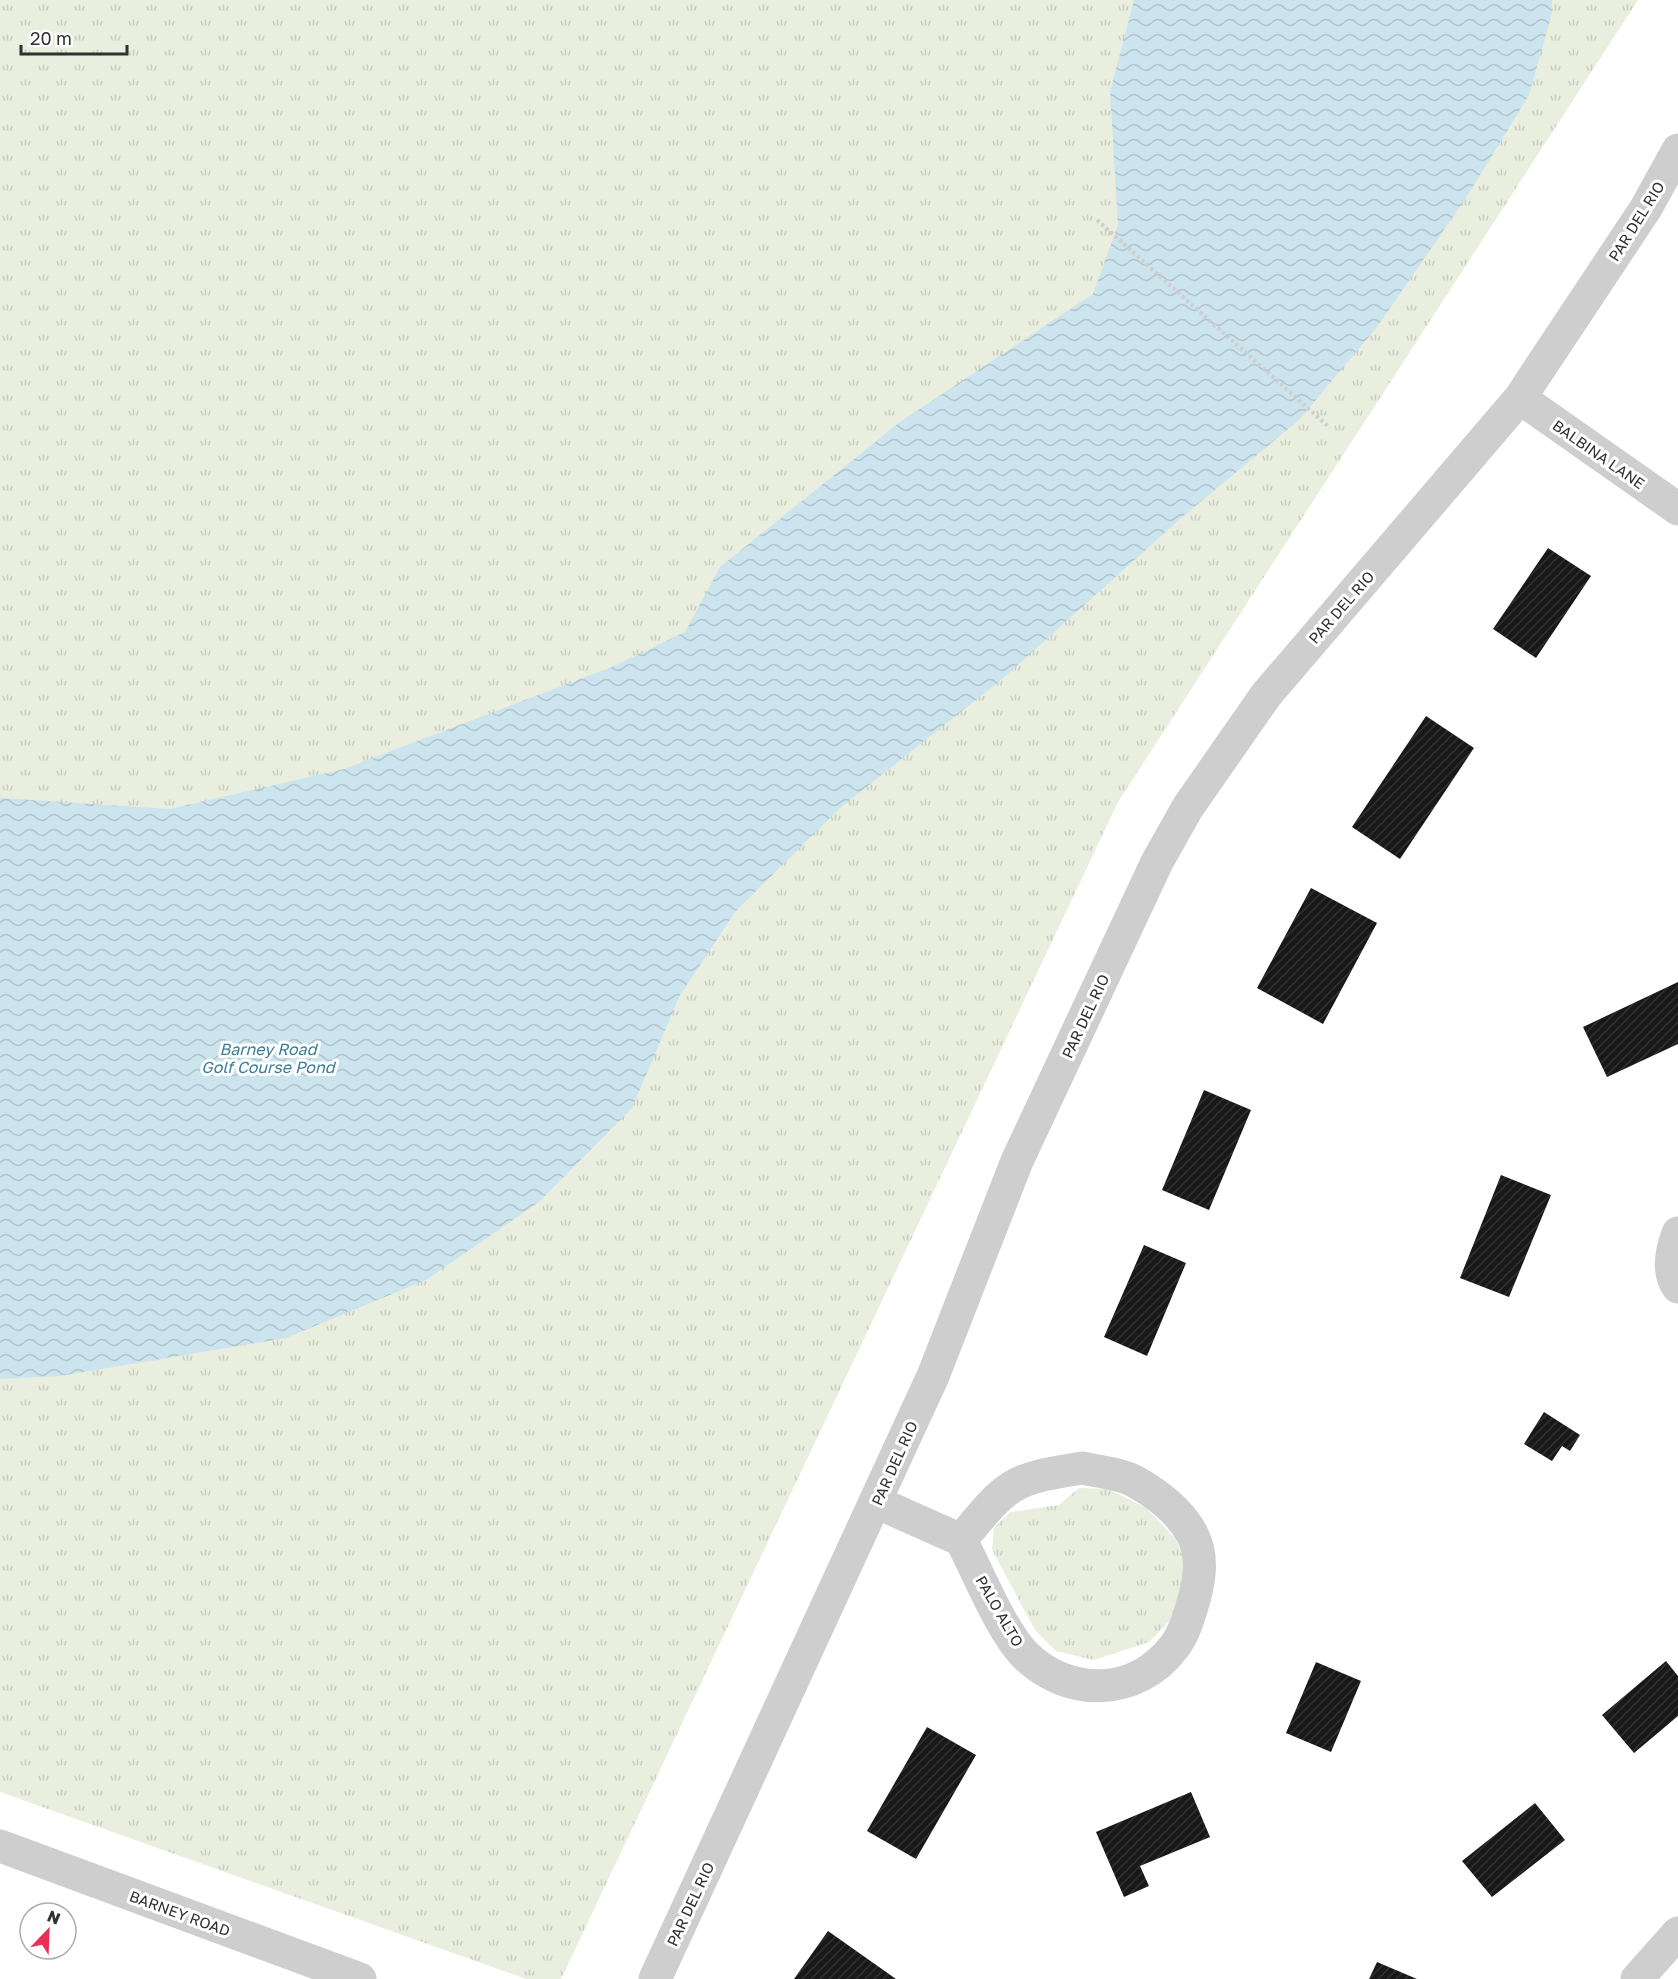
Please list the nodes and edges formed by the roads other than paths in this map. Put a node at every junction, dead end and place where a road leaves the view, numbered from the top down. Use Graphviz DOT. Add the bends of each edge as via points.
graph roads {
  1 [pos="1678,150"];
  2 [pos="1520,398"];
  3 [pos="1678,509"];
  4 [pos="1678,1233"];
  5 [pos="1678,1287"];
  6 [pos="876,1502"];
  7 [pos="961,1540"];
  8 [pos="0,1846"];
  9 [pos="1678,1933"];
  10 [pos="360,1979"];
  11 [pos="656,1979"];
  12 [pos="1637,1979"];
  1 -- 2 [label="street, PAR DEL RIO" via="1646,208"];
  2 -- 3 [label="street, BALBINA LANE"];
  2 -- 6 [label="street, PAR DEL RIO" via="1266,695 1188,807 1157,862 1017,1161 933,1376"];
  4 -- 5 [label="street" via="1671,1252"];
  6 -- 7 [label="street"];
  6 -- 11 [label="street, PAR DEL RIO"];
  7 -- 7 [label="street, PALO ALTO" via="1005,1626 1026,1656 1061,1679 1086,1686 1105,1688 1156,1666 1175,1646 1190,1614 1201,1570 1193,1535 1168,1504 1130,1479 1083,1468 1037,1475 1014,1484 996,1498"];
  8 -- 10 [label="street, BARNEY ROAD"];
  9 -- 12 [label="street"];
}
